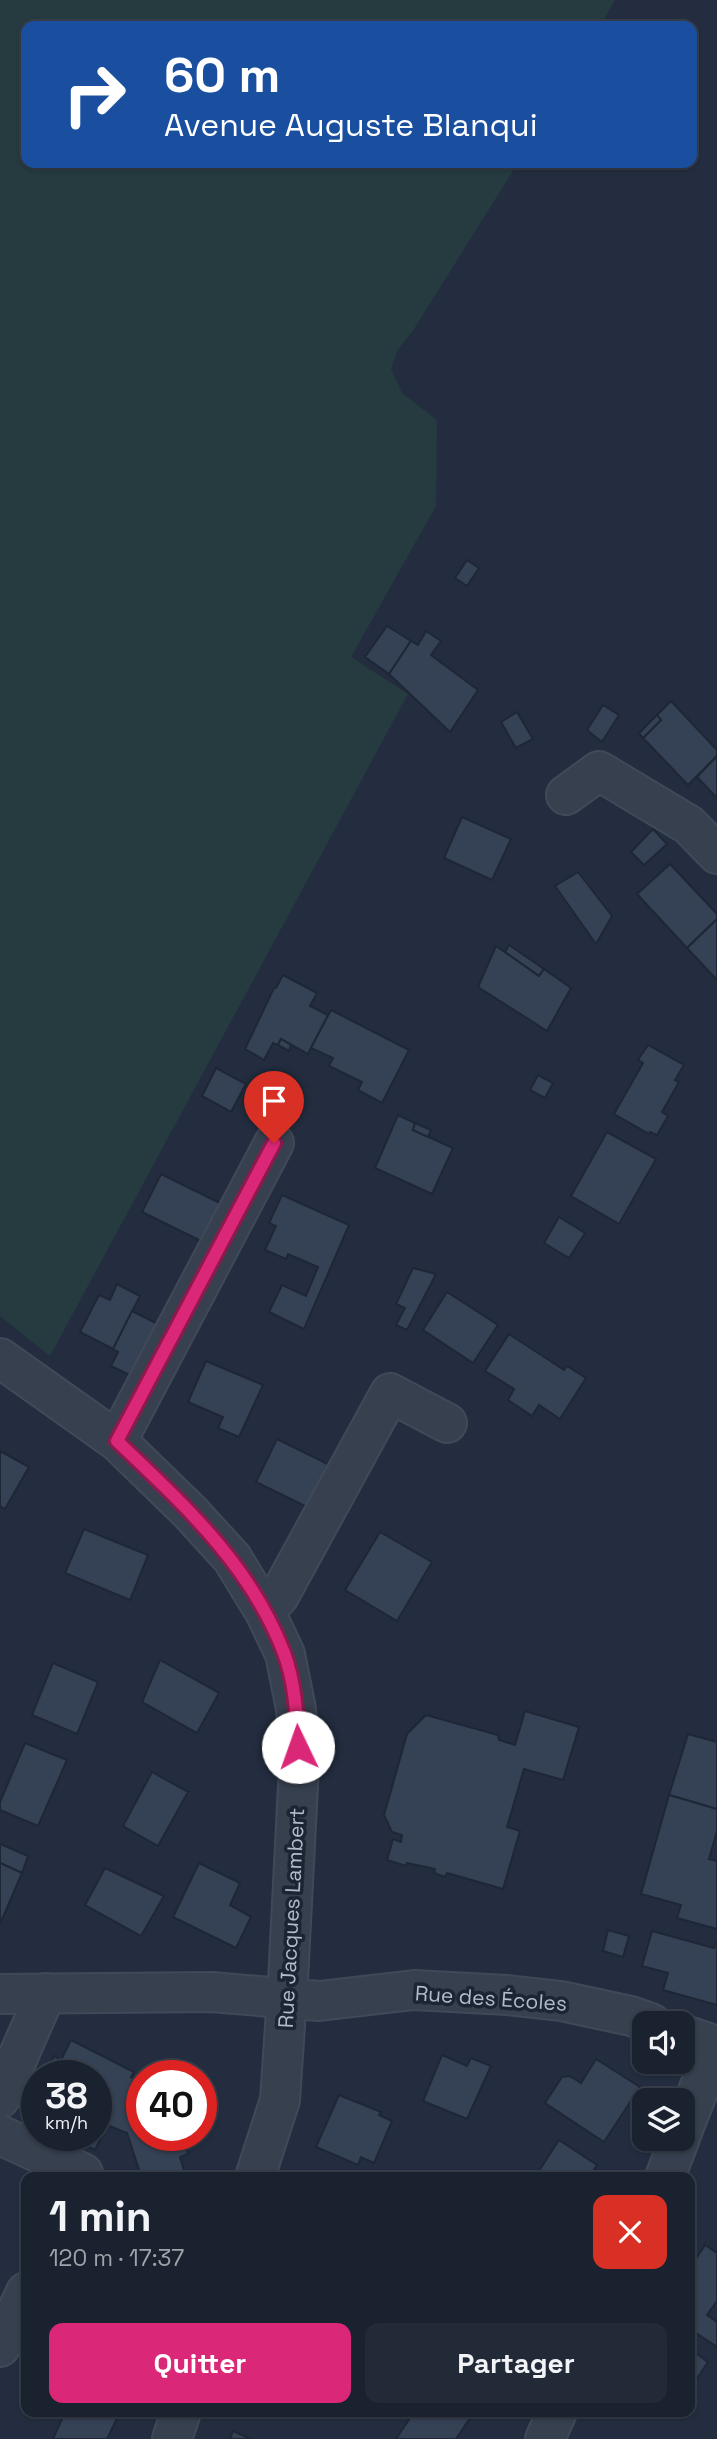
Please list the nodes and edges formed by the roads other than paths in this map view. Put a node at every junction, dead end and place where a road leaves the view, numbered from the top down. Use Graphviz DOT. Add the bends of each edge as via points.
graph roads {
  1 [pos="566,795"];
  2 [pos="717,854"];
  3 [pos="274,1143"];
  4 [pos="0,1358"];
  5 [pos="447,1423"];
  6 [pos="117,1441"];
  7 [pos="265,1612"];
  8 [pos="46,1993"];
  9 [pos="0,1994"];
  10 [pos="287,1999"];
  11 [pos="632,2016"];
  12 [pos="695,2038"];
  13 [pos="717,2045"];
  14 [pos="0,2098"];
  15 [pos="695,2100"];
  16 [pos="0,2135"];
  17 [pos="675,2151"];
  18 [pos="81,2172"];
  19 [pos="257,2172"];
  20 [pos="667,2172"];
  21 [pos="21,2303"];
  22 [pos="0,2347"];
  23 [pos="179,2417"];
  24 [pos="555,2417"];
  25 [pos="172,2439"];
  26 [pos="545,2439"];
  1 -- 2 [label="street" via="599,771 689,825"];
  3 -- 6 [label="street"];
  4 -- 6 [label="street, Rue Jacques Lambert"];
  5 -- 7 [label="street" via="390,1393 279,1597"];
  6 -- 7 [label="street, Rue Jacques Lambert" via="232,1558"];
  7 -- 10 [label="street, Rue Jacques Lambert" via="285,1654 296,1709 299,1766"];
  8 -- 9 [label="street, Rue des Écoles"];
  8 -- 10 [label="street, Rue des Écoles" via="211,1992"];
  8 -- 14 [label="street"];
  10 -- 11 [label="street, Rue des Écoles" via="319,2001 414,1990 494,1994 561,2001"];
  10 -- 19 [label="street, Rue Jacques Lambert" via="279,2100"];
  12 -- 13 [label="street"];
  13 -- 15 [label="street"];
  16 -- 18 [label="street"];
  17 -- 20 [label="street"];
  21 -- 22 [label="street"];
  23 -- 25 [label="street"];
  24 -- 26 [label="street"];
}
